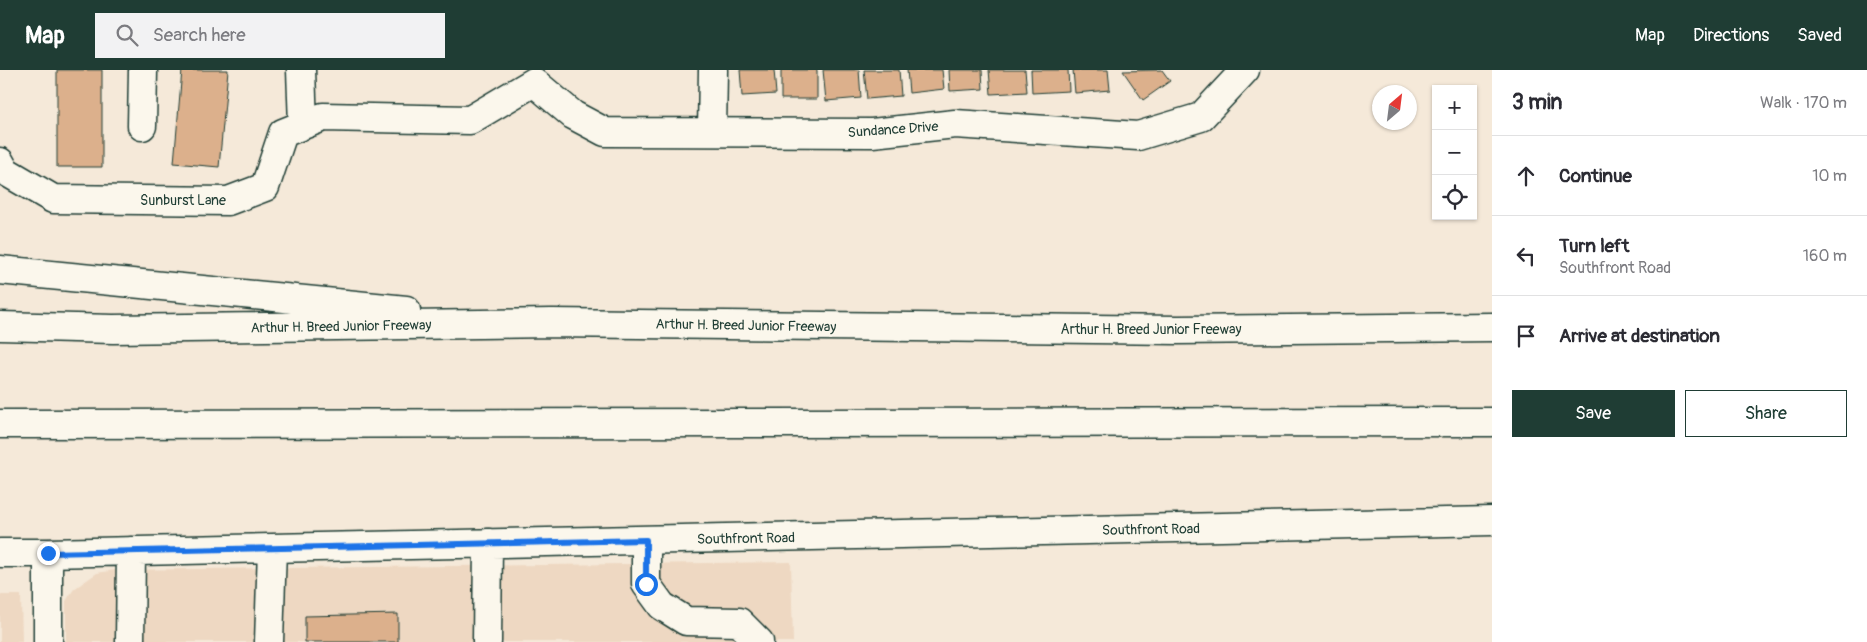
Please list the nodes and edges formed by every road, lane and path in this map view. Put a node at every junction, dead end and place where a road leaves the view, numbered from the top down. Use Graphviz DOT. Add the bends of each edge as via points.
graph roads {
  1 [pos="143,70"];
  2 [pos="301,70"];
  3 [pos="713,70"];
  4 [pos="1245,70"];
  5 [pos="532,76"];
  6 [pos="303,125"];
  7 [pos="142,126"];
  8 [pos="712,132"];
  9 [pos="0,162"];
  10 [pos="0,270"];
  11 [pos="552,323"];
  12 [pos="0,326"];
  13 [pos="1492,327"];
  14 [pos="1492,422"];
  15 [pos="0,424"];
  16 [pos="1492,521"];
  17 [pos="646,540"];
  18 [pos="488,543"];
  19 [pos="272,548"];
  20 [pos="131,551"];
  21 [pos="0,553"];
  22 [pos="48,553"];
  23 [pos="48,642"];
  24 [pos="130,642"];
  25 [pos="269,642"];
  26 [pos="487,642"];
  27 [pos="760,642"];
  1 -- 7 [label="main road"];
  2 -- 6 [label="main road"];
  3 -- 8 [label="main road"];
  4 -- 8 [label="main road, Sundance Drive" via="1202,117 1138,136 955,124 872,133"];
  5 -- 6 [label="main road, Sunburst Lane" via="470,120 323,117"];
  5 -- 8 [label="main road, Sundance Drive" via="573,115 605,132"];
  6 -- 9 [label="main road, Sunburst Lane" via="283,133 265,187 228,201 53,199 5,171"];
  10 -- 11 [label="main road"];
  11 -- 12 [label="main road, Arthur H. Breed Junior Freeway" via="113,329"];
  11 -- 13 [label="main road, Arthur H. Breed Junior Freeway" via="1178,330"];
  14 -- 15 [label="main road"];
  16 -- 17 [label="main road, Southfront Road"];
  17 -- 18 [label="main road, Southfront Road"];
  17 -- 27 [label="main road" via="646,584 662,606 686,621 739,622"];
  18 -- 19 [label="main road, Southfront Road"];
  18 -- 26 [label="main road"];
  19 -- 20 [label="main road, Southfront Road"];
  19 -- 25 [label="main road"];
  20 -- 22 [label="main road, Southfront Road"];
  20 -- 24 [label="main road"];
  21 -- 22 [label="main road, Southfront Road"];
  22 -- 23 [label="main road"];
}
